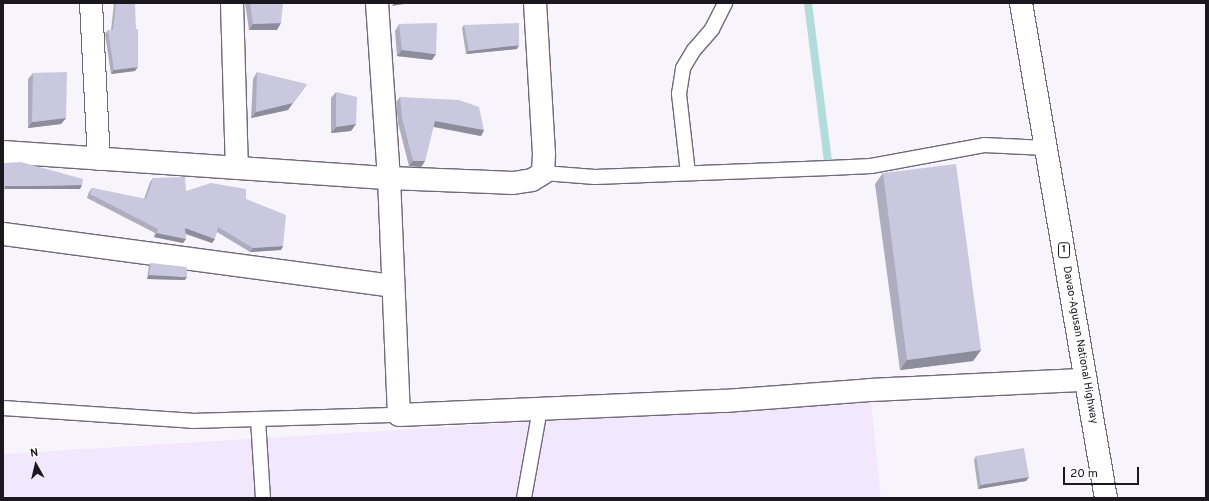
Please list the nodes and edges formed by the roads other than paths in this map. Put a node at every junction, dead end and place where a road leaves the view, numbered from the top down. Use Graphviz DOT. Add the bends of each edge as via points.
graph roads {
  1 [pos="91,3"];
  2 [pos="232,3"];
  3 [pos="377,3"];
  4 [pos="535,3"];
  5 [pos="725,3"];
  6 [pos="1021,3"];
  7 [pos="1046,148"];
  8 [pos="3,152"];
  9 [pos="99,159"];
  10 [pos="237,168"];
  11 [pos="543,173"];
  12 [pos="688,173"];
  13 [pos="389,178"];
  14 [pos="3,234"];
  15 [pos="393,286"];
  16 [pos="1086,380"];
  17 [pos="3,408"];
  18 [pos="540,409"];
  19 [pos="399,415"];
  20 [pos="258,419"];
  21 [pos="263,498"];
  22 [pos="524,498"];
  23 [pos="1106,498"];
  1 -- 9 [label="main road"];
  2 -- 10 [label="main road"];
  3 -- 13 [label="main road"];
  4 -- 11 [label="main road"];
  5 -- 12 [label="lane" via="712,29 682,68 679,94"];
  6 -- 7 [label="main road, Davao-Agusan National Highway / 1"];
  7 -- 12 [label="lane" via="984,145 871,166"];
  7 -- 16 [label="main road, Davao-Agusan National Highway / 1"];
  8 -- 9 [label="main road"];
  9 -- 10 [label="main road"];
  10 -- 13 [label="main road"];
  11 -- 12 [label="lane" via="595,177"];
  11 -- 13 [label="main road" via="532,180 513,183"];
  13 -- 15 [label="main road"];
  14 -- 15 [label="main road"];
  15 -- 19 [label="main road"];
  16 -- 18 [label="main road"];
  16 -- 23 [label="main road, Davao-Agusan National Highway / 1"];
  17 -- 20 [label="lane" via="139,419"];
  18 -- 19 [label="main road"];
  18 -- 22 [label="lane"];
  19 -- 20 [label="lane"];
  20 -- 21 [label="lane"];
}
